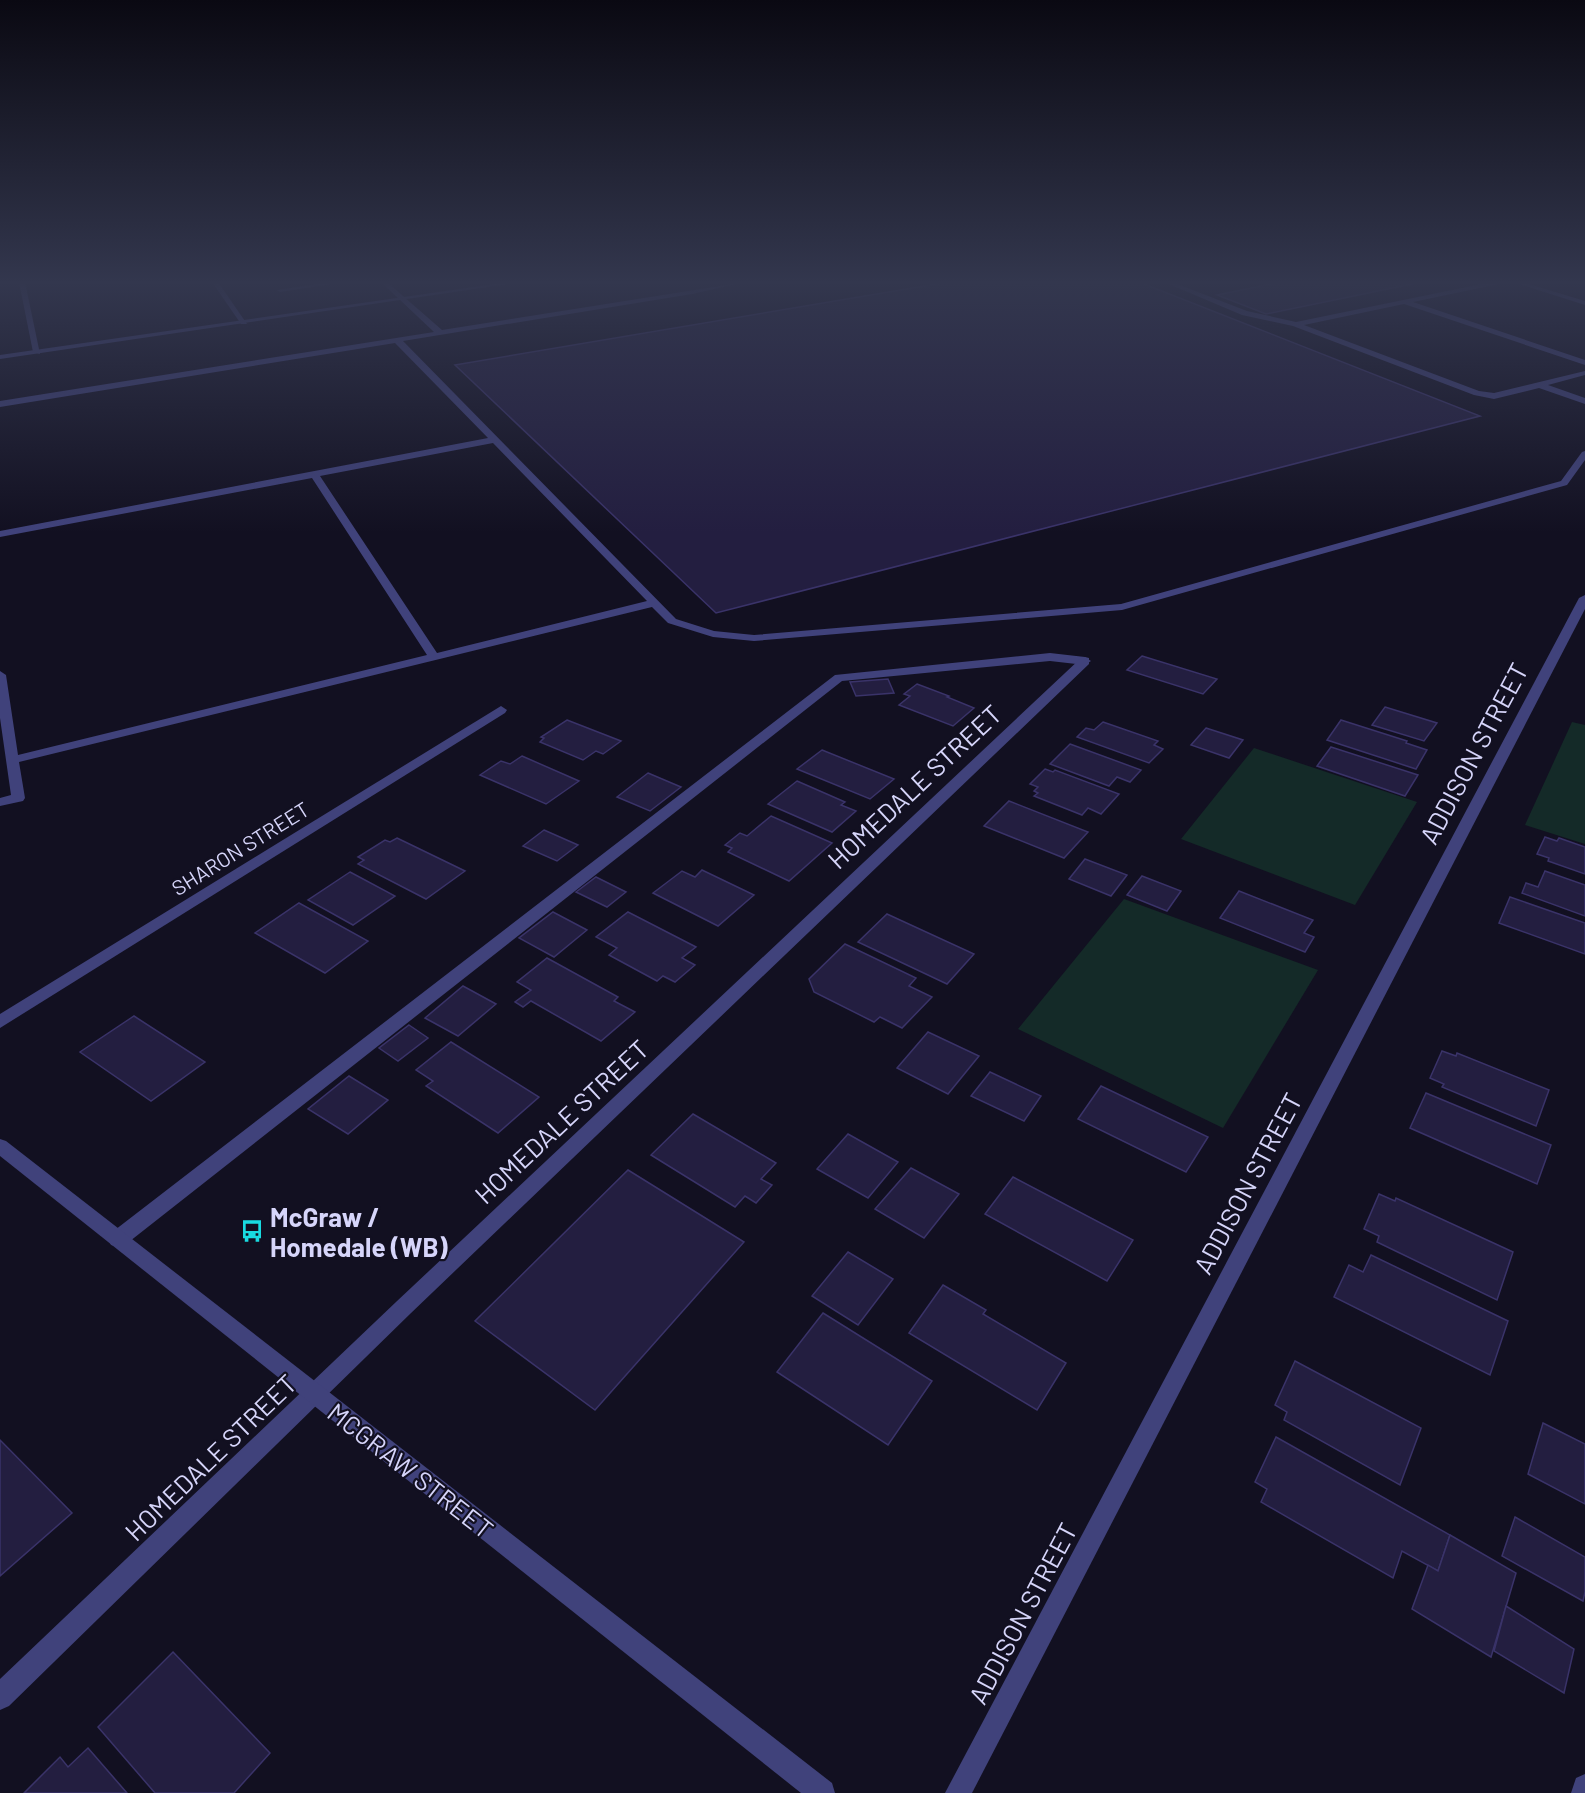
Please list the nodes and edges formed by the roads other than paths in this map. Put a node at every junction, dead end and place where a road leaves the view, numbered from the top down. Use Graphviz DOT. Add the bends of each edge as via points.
graph roads {
  1 [pos="238,366"];
  2 [pos="422,366"];
  3 [pos="1405,366"];
  4 [pos="1585,373"];
  5 [pos="1539,385"];
  6 [pos="1585,401"];
  7 [pos="0,404"];
  8 [pos="494,440"];
  9 [pos="1585,454"];
  10 [pos="314,474"];
  11 [pos="0,534"];
  12 [pos="1585,598"];
  13 [pos="654,603"];
  14 [pos="434,657"];
  15 [pos="0,675"];
  16 [pos="501,710"];
  17 [pos="12,760"];
  18 [pos="0,802"];
  19 [pos="0,1022"];
  20 [pos="0,1146"];
  21 [pos="118,1239"];
  22 [pos="314,1394"];
  23 [pos="0,1697"];
  24 [pos="1585,1787"];
  25 [pos="822,1793"];
  26 [pos="958,1793"];
  27 [pos="1584,1793"];
  1 -- 7 [label="street"];
  2 -- 8 [label="street"];
  3 -- 5 [label="street" via="1494,396"];
  4 -- 5 [label="street"];
  5 -- 6 [label="street"];
  8 -- 10 [label="street"];
  8 -- 13 [label="street"];
  9 -- 13 [label="street" via="1564,483 1122,607 754,638 713,634 672,621"];
  10 -- 11 [label="street"];
  10 -- 14 [label="street"];
  12 -- 26 [label="street, ADDISON STREET"];
  13 -- 14 [label="street"];
  14 -- 17 [label="street"];
  15 -- 17 [label="street"];
  16 -- 19 [label="street, SHARON STREET"];
  17 -- 18 [label="street" via="18,798"];
  20 -- 21 [label="street, MCGRAW STREET"];
  21 -- 22 [label="street, MCGRAW STREET"];
  21 -- 22 [label="street, HOMEDALE STREET" via="839,678 1050,657 1085,661"];
  22 -- 23 [label="street, HOMEDALE STREET"];
  22 -- 25 [label="street, MCGRAW STREET"];
  24 -- 27 [label="street"];
}
